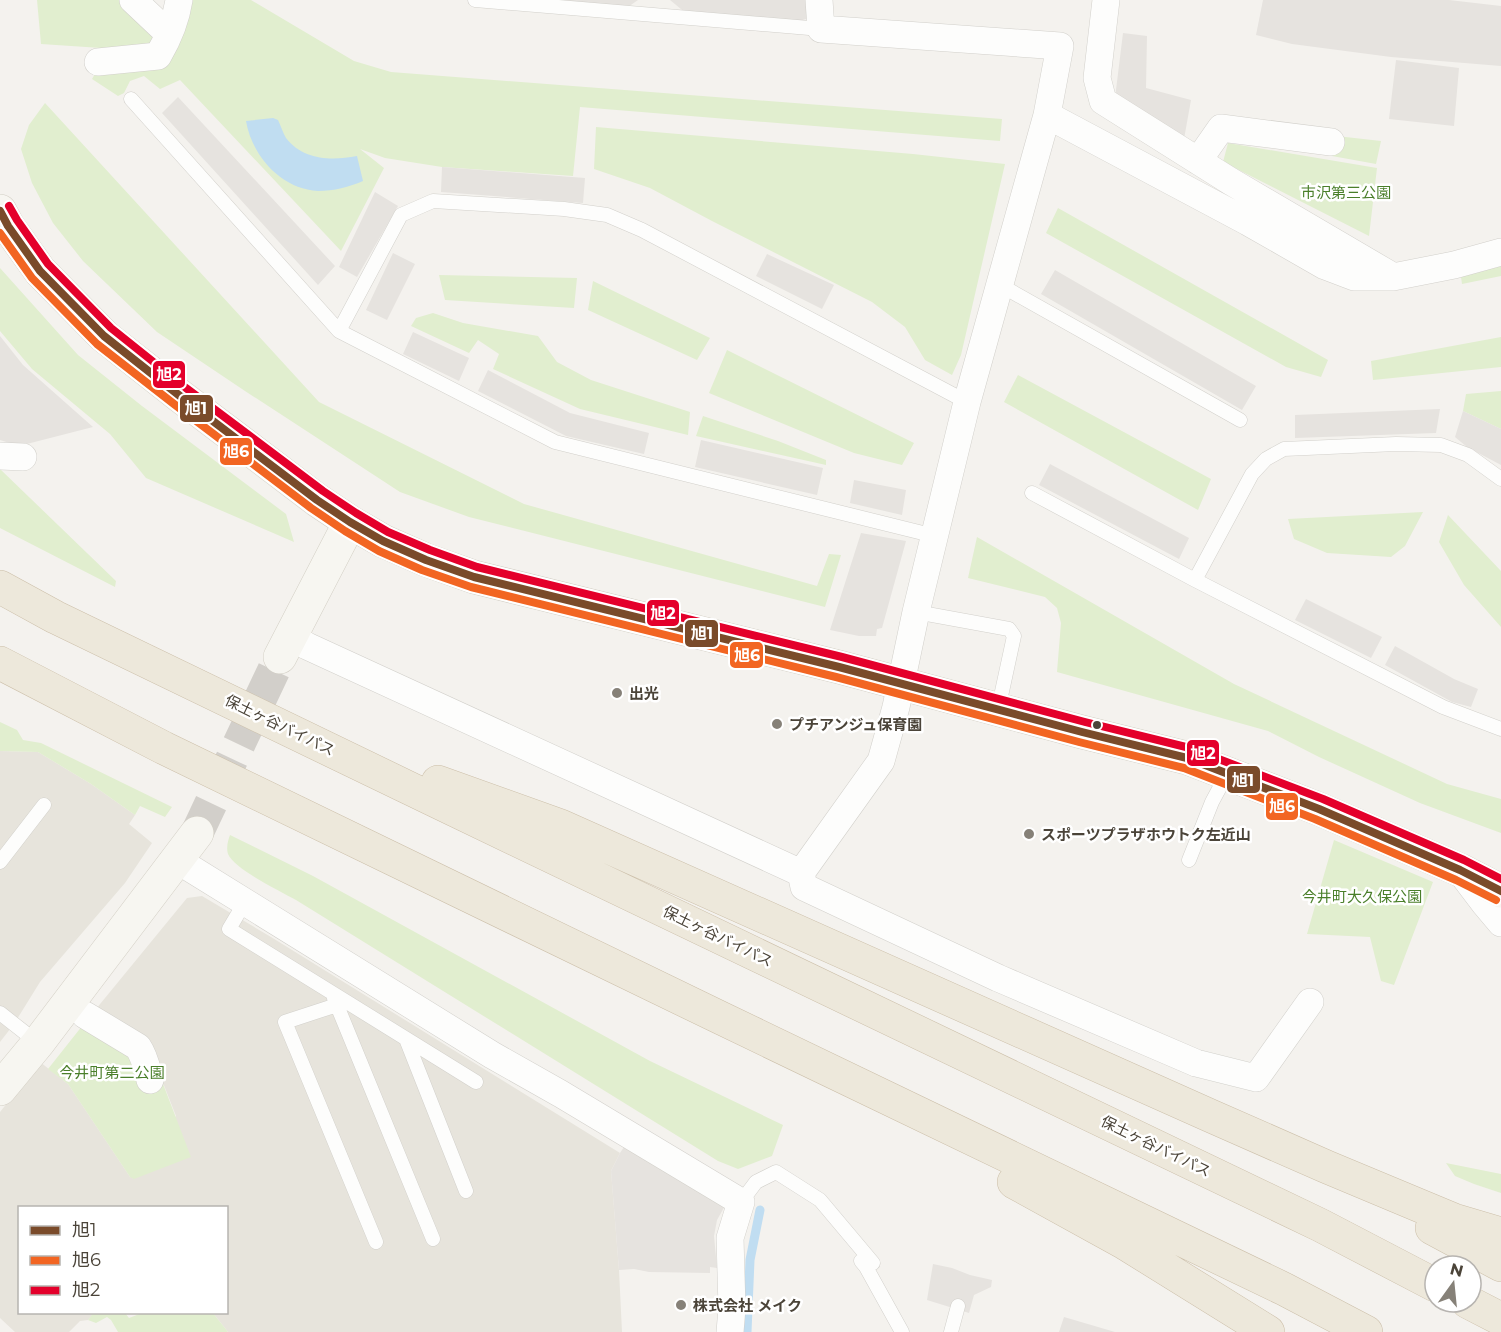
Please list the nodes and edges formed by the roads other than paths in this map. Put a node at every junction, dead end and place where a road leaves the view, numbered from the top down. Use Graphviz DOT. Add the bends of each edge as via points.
graph roads {
  1 [pos="133,0"];
  2 [pos="179,0"];
  3 [pos="475,0"];
  4 [pos="654,0"];
  5 [pos="819,0"];
  6 [pos="1106,0"];
  7 [pos="656,14"];
  8 [pos="821,28"];
  9 [pos="169,34"];
  10 [pos="98,62"];
  11 [pos="130,99"];
  12 [pos="1047,115"];
  13 [pos="1330,142"];
  14 [pos="1198,161"];
  15 [pos="0,211"];
  16 [pos="1501,252"];
  17 [pos="1393,277"];
  18 [pos="1000,285"];
  19 [pos="339,331"];
  20 [pos="967,402"];
  21 [pos="1240,420"];
  22 [pos="1501,479"];
  23 [pos="1032,493"];
  24 [pos="350,522"];
  25 [pos="935,536"];
  26 [pos="1195,580"];
  27 [pos="0,587"];
  28 [pos="916,612"];
  29 [pos="286,647"];
  30 [pos="0,663"];
  31 [pos="900,684"];
  32 [pos="998,710"];
  33 [pos="282,726"];
  34 [pos="1501,729"];
  35 [pos="1228,772"];
  36 [pos="44,806"];
  37 [pos="197,833"];
  38 [pos="177,860"];
  39 [pos="1189,860"];
  40 [pos="0,861"];
  41 [pos="1460,870"];
  42 [pos="801,873"];
  43 [pos="1501,891"];
  44 [pos="245,902"];
  45 [pos="1501,923"];
  46 [pos="335,999"];
  47 [pos="1310,1002"];
  48 [pos="0,1013"];
  49 [pos="85,1015"];
  50 [pos="723,1019"];
  51 [pos="406,1039"];
  52 [pos="38,1043"];
  53 [pos="150,1080"];
  54 [pos="476,1082"];
  55 [pos="0,1089"];
  56 [pos="1211,1116"];
  57 [pos="776,1183"];
  58 [pos="466,1191"];
  59 [pos="741,1202"];
  60 [pos="1501,1234"];
  61 [pos="434,1239"];
  62 [pos="376,1242"];
  63 [pos="1501,1265"];
  64 [pos="866,1267"];
  65 [pos="1423,1279"];
  66 [pos="958,1306"];
  67 [pos="1483,1310"];
  68 [pos="1501,1319"];
  69 [pos="730,1332"];
  70 [pos="902,1332"];
  71 [pos="951,1332"];
  72 [pos="1268,1332"];
  73 [pos="1366,1332"];
  1 -- 9 [label="street"];
  2 -- 9 [label="street"];
  3 -- 7 [label="lane"];
  4 -- 7 [label="lane"];
  5 -- 8 [label="street"];
  6 -- 14 [label="street" via="1097,78 1103,101"];
  7 -- 8 [label="lane"];
  8 -- 12 [label="street" via="1060,46"];
  9 -- 10 [label="street" via="158,56"];
  11 -- 19 [label="lane"];
  12 -- 17 [label="street" via="1325,266 1354,277"];
  12 -- 18 [label="street"];
  13 -- 14 [label="street" via="1221,128"];
  14 -- 17 [label="street"];
  15 -- 24 [label="street" via="40,271 104,336"];
  16 -- 17 [label="street"];
  18 -- 20 [label="street"];
  18 -- 21 [label="lane"];
  19 -- 20 [label="lane" via="401,215 432,201 564,209 607,215 642,230"];
  19 -- 25 [label="lane" via="555,442"];
  20 -- 25 [label="street"];
  22 -- 26 [label="lane" via="1468,455 1442,446 1284,448 1252,474"];
  23 -- 26 [label="lane"];
  24 -- 29 [label="street"];
  24 -- 31 [label="street" via="383,541 474,577"];
  25 -- 28 [label="street"];
  26 -- 34 [label="lane" via="1443,707"];
  27 -- 33 [label="highway, 保土ヶ谷バイパス"];
  28 -- 31 [label="street"];
  28 -- 32 [label="lane" via="1009,629 1014,636"];
  29 -- 42 [label="street" via="307,646"];
  30 -- 50 [label="highway" via="164,748"];
  31 -- 32 [label="street"];
  31 -- 42 [label="street" via="881,760"];
  32 -- 35 [label="street"];
  33 -- 56 [label="highway" via="561,826"];
  33 -- 65 [label="highway, 保土ヶ谷バイパス" via="1309,1219"];
  35 -- 39 [label="lane"];
  35 -- 41 [label="street"];
  36 -- 40 [label="lane"];
  37 -- 38 [label="street"];
  38 -- 44 [label="street"];
  38 -- 52 [label="street"];
  41 -- 43 [label="street"];
  41 -- 45 [label="street"];
  42 -- 47 [label="street" via="804,887 998,978 1196,1063 1256,1078"];
  44 -- 46 [label="lane" via="229,929"];
  44 -- 59 [label="street"];
  46 -- 51 [label="lane"];
  46 -- 61 [label="lane"];
  46 -- 62 [label="lane" via="285,1022"];
  48 -- 52 [label="lane"];
  49 -- 53 [label="street" via="138,1047"];
  50 -- 72 [label="highway" via="1123,1242"];
  50 -- 73 [label="highway"];
  51 -- 54 [label="lane"];
  51 -- 58 [label="lane"];
  52 -- 55 [label="street"];
  56 -- 60 [label="highway" via="1454,1220"];
  56 -- 63 [label="highway"];
  57 -- 59 [label="lane" via="756,1182"];
  57 -- 64 [label="lane" via="814,1206"];
  57 -- 64 [label="lane" via="776,1172 820,1200 873,1263"];
  59 -- 69 [label="street" via="730,1238"];
  64 -- 70 [label="lane"];
  66 -- 71 [label="lane"];
  67 -- 68 [label="highway"];
}
